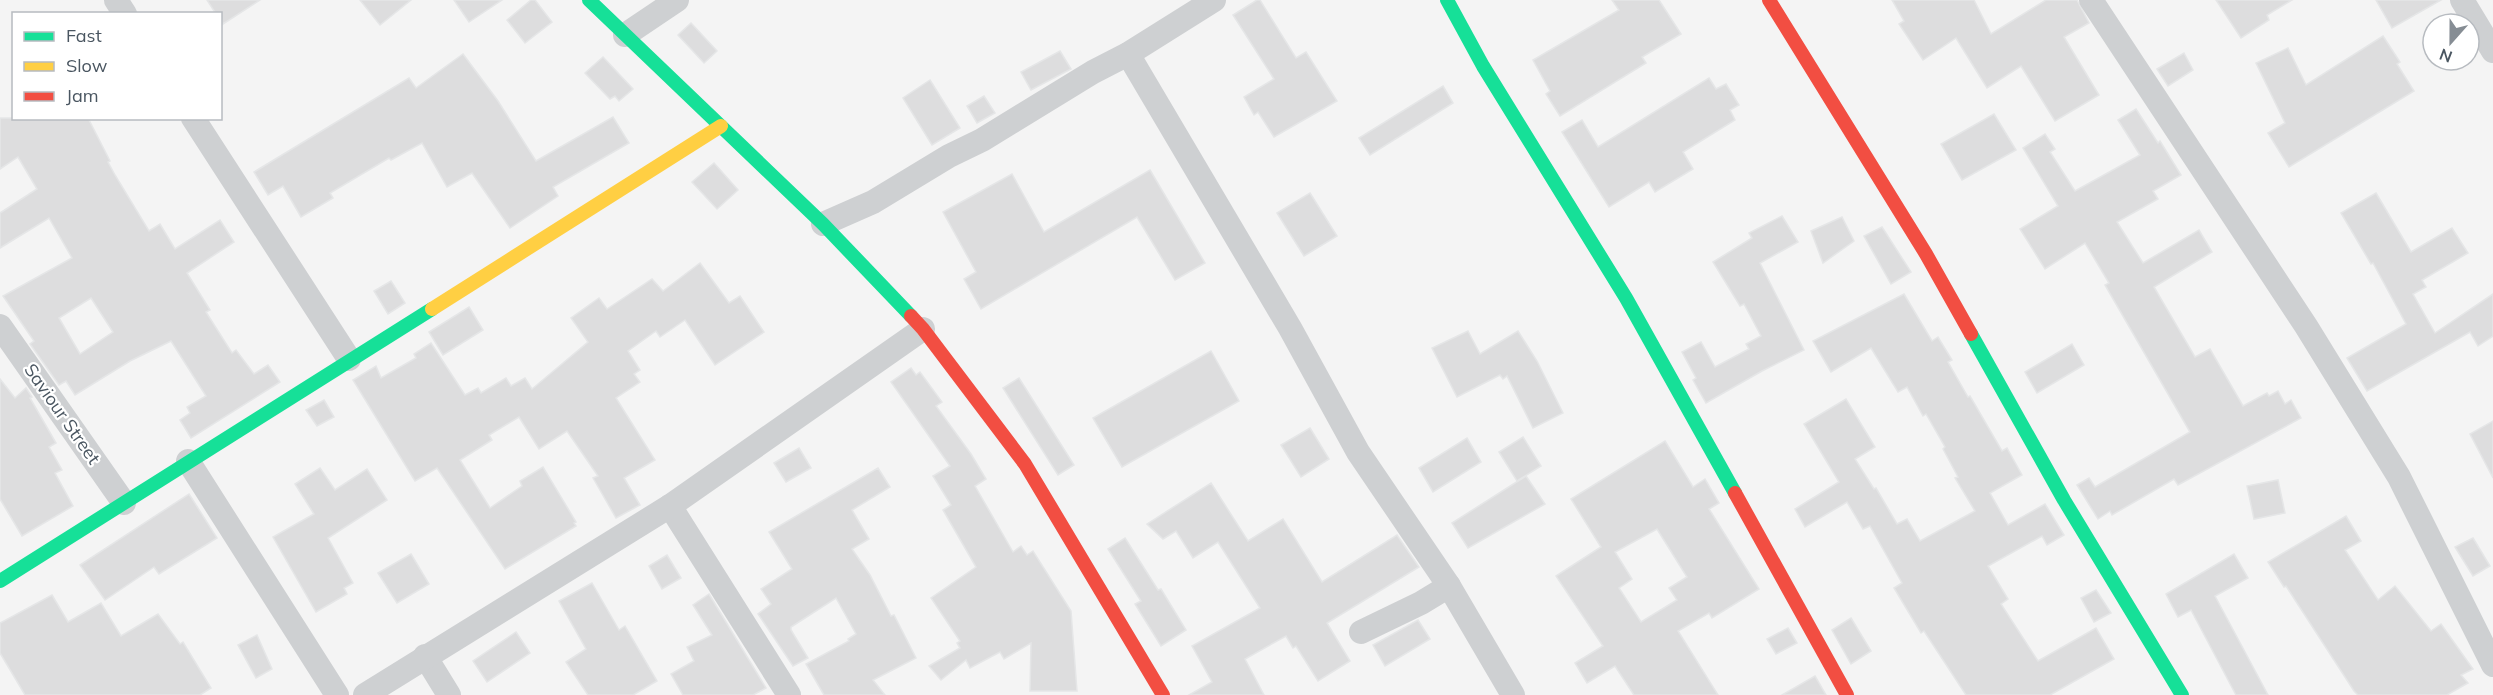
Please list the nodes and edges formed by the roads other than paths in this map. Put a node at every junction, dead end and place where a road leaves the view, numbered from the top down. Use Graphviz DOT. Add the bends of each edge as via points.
graph roads {
  1 [pos="589,0"];
  2 [pos="677,0"];
  3 [pos="1214,0"];
  4 [pos="1447,0"];
  5 [pos="1769,0"];
  6 [pos="2091,0"];
  7 [pos="2462,0"];
  8 [pos="626,35"];
  9 [pos="2493,51"];
  10 [pos="1128,54"];
  11 [pos="194,120"];
  12 [pos="721,126"];
  13 [pos="823,224"];
  14 [pos="0,326"];
  15 [pos="923,330"];
  16 [pos="349,359"];
  17 [pos="188,461"];
  18 [pos="124,503"];
  19 [pos="670,506"];
  20 [pos="0,581"];
  21 [pos="1449,586"];
  22 [pos="1361,632"];
  23 [pos="425,656"];
  24 [pos="2493,665"];
  25 [pos="337,695"];
  26 [pos="365,695"];
  27 [pos="449,695"];
  28 [pos="789,695"];
  29 [pos="1163,695"];
  30 [pos="1512,695"];
  31 [pos="1847,695"];
  32 [pos="2182,695"];
  1 -- 8 [label="street"];
  2 -- 8 [label="street"];
  3 -- 10 [label="street"];
  4 -- 31 [label="street" via="1483,66 1626,298"];
  5 -- 32 [label="street" via="1926,254 2064,500"];
  6 -- 24 [label="street" via="2306,326 2399,477"];
  7 -- 9 [label="street"];
  8 -- 12 [label="street"];
  10 -- 13 [label="street" via="873,202"];
  10 -- 21 [label="street" via="1290,328 1358,452"];
  11 -- 16 [label="street"];
  12 -- 13 [label="street"];
  12 -- 16 [label="street"];
  13 -- 15 [label="street"];
  14 -- 18 [label="street, Saviour Street"];
  15 -- 19 [label="street"];
  15 -- 29 [label="street" via="1025,464"];
  16 -- 17 [label="street"];
  17 -- 18 [label="street"];
  17 -- 25 [label="street"];
  18 -- 20 [label="street"];
  19 -- 23 [label="street"];
  19 -- 28 [label="street"];
  21 -- 22 [label="street"];
  21 -- 30 [label="street"];
  23 -- 26 [label="street"];
  23 -- 27 [label="street"];
}
